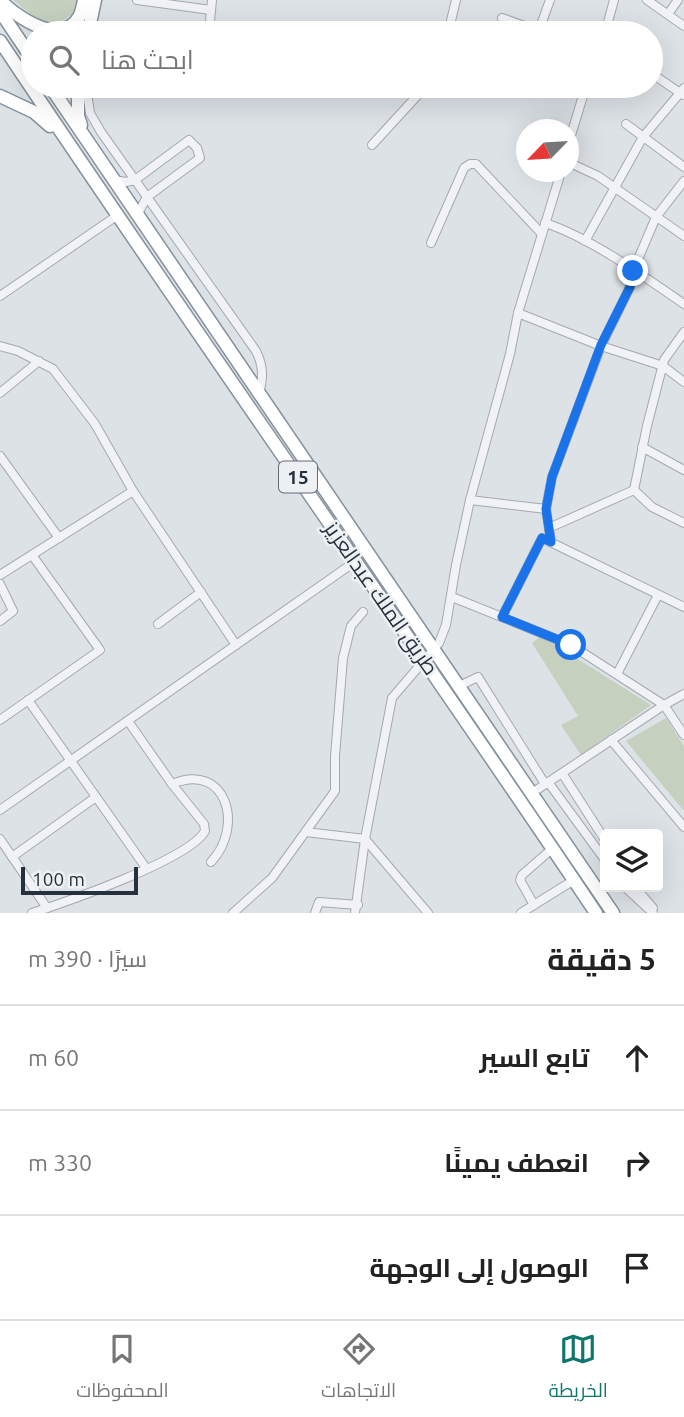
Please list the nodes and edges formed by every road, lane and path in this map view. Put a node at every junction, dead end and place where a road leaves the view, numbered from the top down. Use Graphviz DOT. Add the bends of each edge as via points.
graph roads {
  1 [pos="0,0"];
  2 [pos="84,0"];
  3 [pos="95,0"];
  4 [pos="137,0"];
  5 [pos="212,0"];
  6 [pos="456,0"];
  7 [pos="550,0"];
  8 [pos="614,0"];
  9 [pos="648,0"];
  10 [pos="678,0"];
  11 [pos="148,1"];
  12 [pos="182,3"];
  13 [pos="211,10"];
  14 [pos="0,11"];
  15 [pos="668,14"];
  16 [pos="502,18"];
  17 [pos="25,21"];
  18 [pos="75,21"];
  19 [pos="93,21"];
  20 [pos="210,21"];
  21 [pos="451,21"];
  22 [pos="510,21"];
  23 [pos="544,21"];
  24 [pos="608,21"];
  25 [pos="684,26"];
  26 [pos="0,41"];
  27 [pos="21,42"];
  28 [pos="21,72"];
  29 [pos="663,80"];
  30 [pos="683,92"];
  31 [pos="0,96"];
  32 [pos="38,98"];
  33 [pos="58,98"];
  34 [pos="78,98"];
  35 [pos="88,98"];
  36 [pos="415,98"];
  37 [pos="583,98"];
  38 [pos="576,119"];
  39 [pos="625,124"];
  40 [pos="101,132"];
  41 [pos="643,137"];
  42 [pos="88,141"];
  43 [pos="372,145"];
  44 [pos="75,153"];
  45 [pos="579,167"];
  46 [pos="684,167"];
  47 [pos="114,180"];
  48 [pos="135,180"];
  49 [pos="684,181"];
  50 [pos="558,182"];
  51 [pos="615,188"];
  52 [pos="147,197"];
  53 [pos="118,215"];
  54 [pos="137,215"];
  55 [pos="656,217"];
  56 [pos="545,223"];
  57 [pos="542,234"];
  58 [pos="684,236"];
  59 [pos="585,241"];
  60 [pos="431,243"];
  61 [pos="194,263"];
  62 [pos="633,271"];
  63 [pos="177,275"];
  64 [pos="684,289"];
  65 [pos="0,296"];
  66 [pos="681,302"];
  67 [pos="518,313"];
  68 [pos="684,332"];
  69 [pos="601,345"];
  70 [pos="0,346"];
  71 [pos="38,361"];
  72 [pos="663,366"];
  73 [pos="684,382"];
  74 [pos="0,393"];
  75 [pos="259,395"];
  76 [pos="642,447"];
  77 [pos="0,456"];
  78 [pos="684,470"];
  79 [pos="634,490"];
  80 [pos="134,491"];
  81 [pos="470,500"];
  82 [pos="546,509"];
  83 [pos="683,520"];
  84 [pos="549,528"];
  85 [pos="59,538"];
  86 [pos="551,542"];
  87 [pos="32,555"];
  88 [pos="356,561"];
  89 [pos="0,575"];
  90 [pos="0,584"];
  91 [pos="201,592"];
  92 [pos="658,595"];
  93 [pos="452,597"];
  94 [pos="684,607"];
  95 [pos="363,612"];
  96 [pos="502,617"];
  97 [pos="0,621"];
  98 [pos="158,624"];
  99 [pos="236,645"];
  100 [pos="430,655"];
  101 [pos="617,674"];
  102 [pos="460,686"];
  103 [pos="684,695"];
  104 [pos="28,700"];
  105 [pos="664,705"];
  106 [pos="0,720"];
  107 [pos="128,720"];
  108 [pos="684,735"];
  109 [pos="611,740"];
  110 [pos="70,761"];
  111 [pos="562,773"];
  112 [pos="546,783"];
  113 [pos="172,784"];
  114 [pos="532,793"];
  115 [pos="96,797"];
  116 [pos="0,810"];
  117 [pos="684,827"];
  118 [pos="306,832"];
  119 [pos="600,833"];
  120 [pos="0,839"];
  121 [pos="365,839"];
  122 [pos="553,848"];
  123 [pos="600,853"];
  124 [pos="12,857"];
  125 [pos="211,862"];
  126 [pos="146,869"];
  127 [pos="574,880"];
  128 [pos="631,892"];
  129 [pos="639,892"];
  130 [pos="534,905"];
  131 [pos="47,908"];
  132 [pos="356,909"];
  133 [pos="32,913"];
  134 [pos="233,913"];
  135 [pos="315,913"];
  136 [pos="428,913"];
  137 [pos="521,913"];
  138 [pos="596,913"];
  139 [pos="612,913"];
  140 [pos="655,913"];
  1 -- 17 [label="highway"];
  2 -- 18 [label="highway"];
  3 -- 19 [label="highway"];
  4 -- 11 [label="street"];
  5 -- 13 [label="street"];
  6 -- 21 [label="street"];
  7 -- 23 [label="street"];
  8 -- 24 [label="street"];
  9 -- 15 [label="street"];
  10 -- 15 [label="street"];
  11 -- 12 [label="street"];
  12 -- 13 [label="street"];
  13 -- 20 [label="street"];
  14 -- 27 [label="highway"];
  15 -- 25 [label="street"];
  16 -- 22 [label="street"];
  26 -- 28 [label="highway, طريق الملك عبدالعزيز / 15"];
  29 -- 30 [label="street"];
  30 -- 41 [label="street"];
  31 -- 44 [label="highway" via="34,112"];
  32 -- 44 [label="highway, طريق الملك عبدالعزيز / 15"];
  33 -- 42 [label="highway, طريق الملك عبدالعزيز / 15"];
  34 -- 42 [label="highway" via="78,116"];
  35 -- 40 [label="street"];
  36 -- 43 [label="street"];
  37 -- 38 [label="street"];
  39 -- 41 [label="street"];
  40 -- 42 [label="street"];
  40 -- 48 [label="street"];
  41 -- 46 [label="street"];
  41 -- 51 [label="street"];
  42 -- 47 [label="highway, طريق الملك عبدالعزيز / 15"];
  44 -- 53 [label="highway, طريق الملك عبدالعزيز / 15"];
  45 -- 51 [label="street"];
  47 -- 48 [label="street"];
  47 -- 54 [label="highway, طريق الملك عبدالعزيز / 15"];
  48 -- 52 [label="street"];
  48 -- 52 [label="street" via="189,141 197,148 200,158"];
  49 -- 55 [label="street"];
  50 -- 56 [label="street"];
  51 -- 55 [label="street"];
  51 -- 59 [label="street"];
  52 -- 54 [label="street"];
  52 -- 61 [label="street"];
  53 -- 65 [label="street"];
  53 -- 88 [label="highway, طريق الملك عبدالعزيز / 15"];
  54 -- 63 [label="highway, طريق الملك عبدالعزيز / 15"];
  55 -- 58 [label="street"];
  55 -- 62 [label="street"];
  56 -- 57 [label="street"];
  56 -- 59 [label="street"];
  57 -- 60 [label="street" via="476,164 470,164 464,168"];
  57 -- 67 [label="street"];
  59 -- 62 [label="street"];
  61 -- 63 [label="street"];
  61 -- 75 [label="street" via="262,363"];
  62 -- 66 [label="street"];
  62 -- 69 [label="street" via="630,287"];
  63 -- 75 [label="highway, طريق الملك عبدالعزيز / 15"];
  64 -- 66 [label="street"];
  67 -- 69 [label="street"];
  67 -- 81 [label="street"];
  68 -- 72 [label="street"];
  69 -- 72 [label="street"];
  69 -- 82 [label="street" via="552,477"];
  70 -- 71 [label="street"];
  71 -- 74 [label="street"];
  71 -- 80 [label="street" via="53,369 95,424"];
  72 -- 73 [label="street"];
  72 -- 76 [label="street"];
  75 -- 100 [label="highway, طريق الملك عبدالعزيز / 15"];
  76 -- 78 [label="street"];
  76 -- 79 [label="street"];
  77 -- 85 [label="street"];
  79 -- 83 [label="street" via="652,508"];
  79 -- 84 [label="street"];
  80 -- 85 [label="street"];
  80 -- 91 [label="street"];
  81 -- 82 [label="street"];
  81 -- 93 [label="street"];
  82 -- 84 [label="street"];
  84 -- 86 [label="street"];
  85 -- 87 [label="street"];
  86 -- 92 [label="street"];
  86 -- 96 [label="street" via="542,538"];
  87 -- 89 [label="street"];
  87 -- 104 [label="street" via="100,650"];
  88 -- 99 [label="street"];
  88 -- 100 [label="highway, طريق الملك عبدالعزيز / 15"];
  90 -- 97 [label="street" via="13,611"];
  91 -- 98 [label="street"];
  91 -- 99 [label="street"];
  92 -- 94 [label="street"];
  92 -- 101 [label="street"];
  93 -- 96 [label="street"];
  93 -- 100 [label="street" via="446,625"];
  95 -- 118 [label="street" via="351,626 344,658 335,791"];
  96 -- 101 [label="street" via="571,645"];
  99 -- 107 [label="street"];
  100 -- 102 [label="highway, طريق الملك عبدالعزيز / 15"];
  100 -- 121 [label="street" via="392,698"];
  100 -- 122 [label="highway, طريق الملك عبدالعزيز / 15"];
  101 -- 105 [label="street"];
  102 -- 112 [label="street" via="478,677"];
  102 -- 114 [label="highway, طريق الملك عبدالعزيز / 15"];
  103 -- 105 [label="street"];
  104 -- 106 [label="street"];
  104 -- 110 [label="street"];
  105 -- 108 [label="street"];
  105 -- 109 [label="street"];
  107 -- 110 [label="street"];
  107 -- 113 [label="street"];
  109 -- 111 [label="street"];
  109 -- 117 [label="street"];
  110 -- 115 [label="street"];
  110 -- 116 [label="street"];
  111 -- 112 [label="street"];
  111 -- 119 [label="street"];
  112 -- 114 [label="street"];
  112 -- 123 [label="street"];
  113 -- 125 [label="street" via="201,780 223,798 229,827"];
  113 -- 126 [label="street" via="205,831 194,845"];
  114 -- 139 [label="highway, طريق الملك عبدالعزيز / 15"];
  115 -- 124 [label="street"];
  115 -- 126 [label="street"];
  118 -- 121 [label="street"];
  118 -- 134 [label="street" via="272,878"];
  120 -- 124 [label="street"];
  121 -- 132 [label="street"];
  121 -- 136 [label="street"];
  122 -- 127 [label="highway, طريق الملك عبدالعزيز / 15"];
  122 -- 130 [label="street" via="520,880"];
  124 -- 131 [label="street"];
  126 -- 131 [label="street"];
  127 -- 130 [label="street"];
  127 -- 138 [label="highway, طريق الملك عبدالعزيز / 15"];
  128 -- 140 [label="street"];
  129 -- 140 [label="street"];
  130 -- 137 [label="street"];
  131 -- 133 [label="street"];
  132 -- 135 [label="street" via="319,902"];
}
